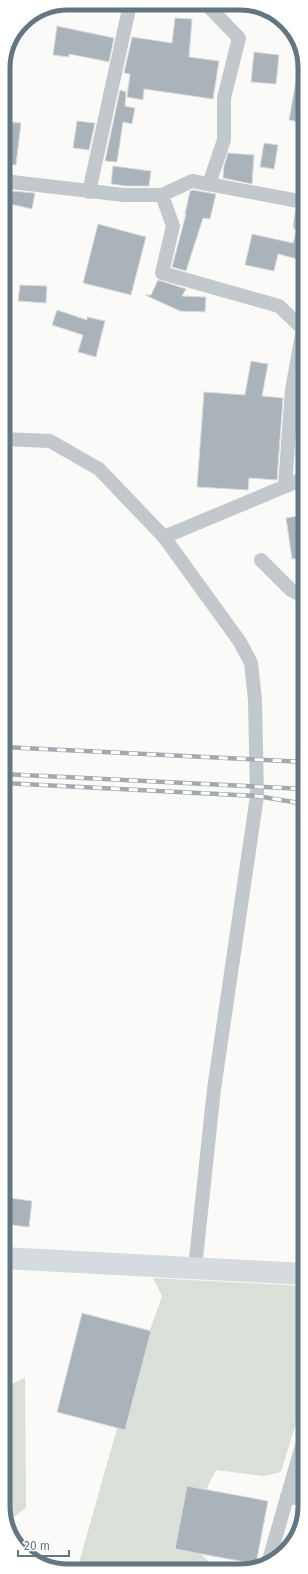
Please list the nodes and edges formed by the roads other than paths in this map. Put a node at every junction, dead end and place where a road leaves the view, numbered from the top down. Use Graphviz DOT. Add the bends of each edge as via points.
graph roads {
  1 [pos="129,10"];
  2 [pos="212,10"];
  3 [pos="211,178"];
  4 [pos="10,182"];
  5 [pos="89,192"];
  6 [pos="162,195"];
  7 [pos="298,201"];
  8 [pos="298,320"];
  9 [pos="298,358"];
  10 [pos="10,439"];
  11 [pos="298,481"];
  12 [pos="285,486"];
  13 [pos="164,537"];
  14 [pos="260,560"];
  15 [pos="298,594"];
  16 [pos="10,1258"];
  17 [pos="195,1268"];
  18 [pos="298,1274"];
  19 [pos="298,1459"];
  20 [pos="287,1497"];
  21 [pos="298,1498"];
  22 [pos="270,1555"];
  1 -- 5 [label="street"];
  2 -- 3 [label="street" via="239,38 224,98 224,140"];
  4 -- 5 [label="street"];
  5 -- 6 [label="street"];
  6 -- 7 [label="street" via="192,181"];
  6 -- 8 [label="street" via="173,226 162,273 279,306"];
  9 -- 12 [label="street" via="292,390"];
  10 -- 13 [label="street" via="50,441 99,469"];
  11 -- 12 [label="street"];
  12 -- 13 [label="street"];
  13 -- 17 [label="street" via="240,642 251,663 255,700 257,796 214,1088"];
  14 -- 15 [label="street" via="291,590"];
  16 -- 17 [label="main road"];
  17 -- 18 [label="main road"];
  19 -- 20 [label="street"];
  20 -- 21 [label="street"];
  20 -- 22 [label="street"];
}
